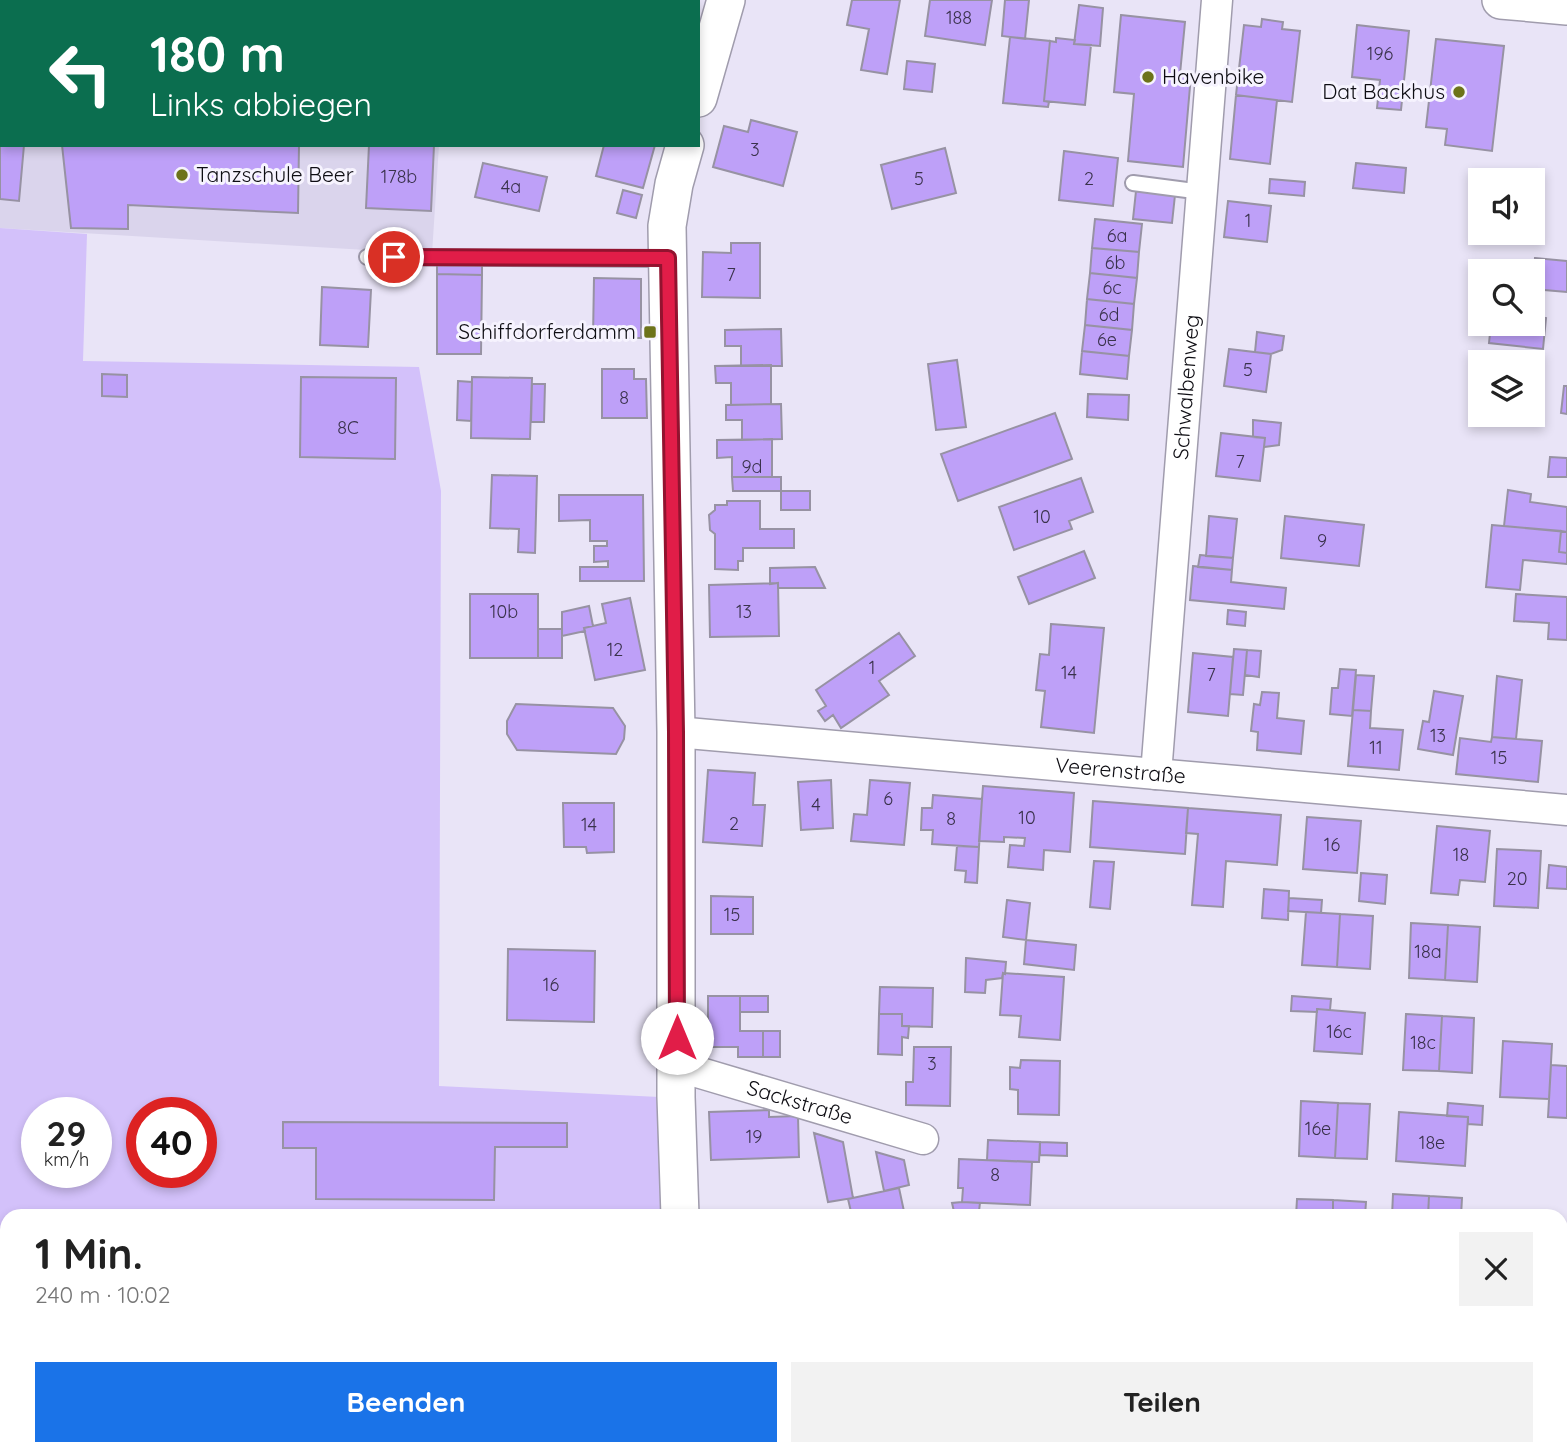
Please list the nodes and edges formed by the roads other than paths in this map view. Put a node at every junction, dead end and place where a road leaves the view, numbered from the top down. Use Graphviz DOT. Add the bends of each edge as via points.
graph roads {
  1 [pos="726,0"];
  2 [pos="1217,0"];
  3 [pos="1501,0"];
  4 [pos="1567,6"];
  5 [pos="700,91"];
  6 [pos="684,147"];
  7 [pos="1133,183"];
  8 [pos="1202,192"];
  9 [pos="366,257"];
  10 [pos="668,258"];
  11 [pos="676,732"];
  12 [pos="1156,774"];
  13 [pos="1567,810"];
  14 [pos="677,1066"];
  15 [pos="923,1139"];
  16 [pos="680,1209"];
  1 -- 5 [label="street"];
  2 -- 8 [label="street, Schwalbenweg"];
  3 -- 4 [label="street"];
  6 -- 10 [label="street" via="667,226"];
  7 -- 8 [label="lane"];
  8 -- 12 [label="street, Schwalbenweg"];
  9 -- 10 [label="lane"];
  10 -- 11 [label="street"];
  11 -- 12 [label="street, Veerenstraße"];
  11 -- 14 [label="street"];
  12 -- 13 [label="street, Veerenstraße"];
  14 -- 15 [label="street, Sackstraße"];
  14 -- 16 [label="street"];
}
